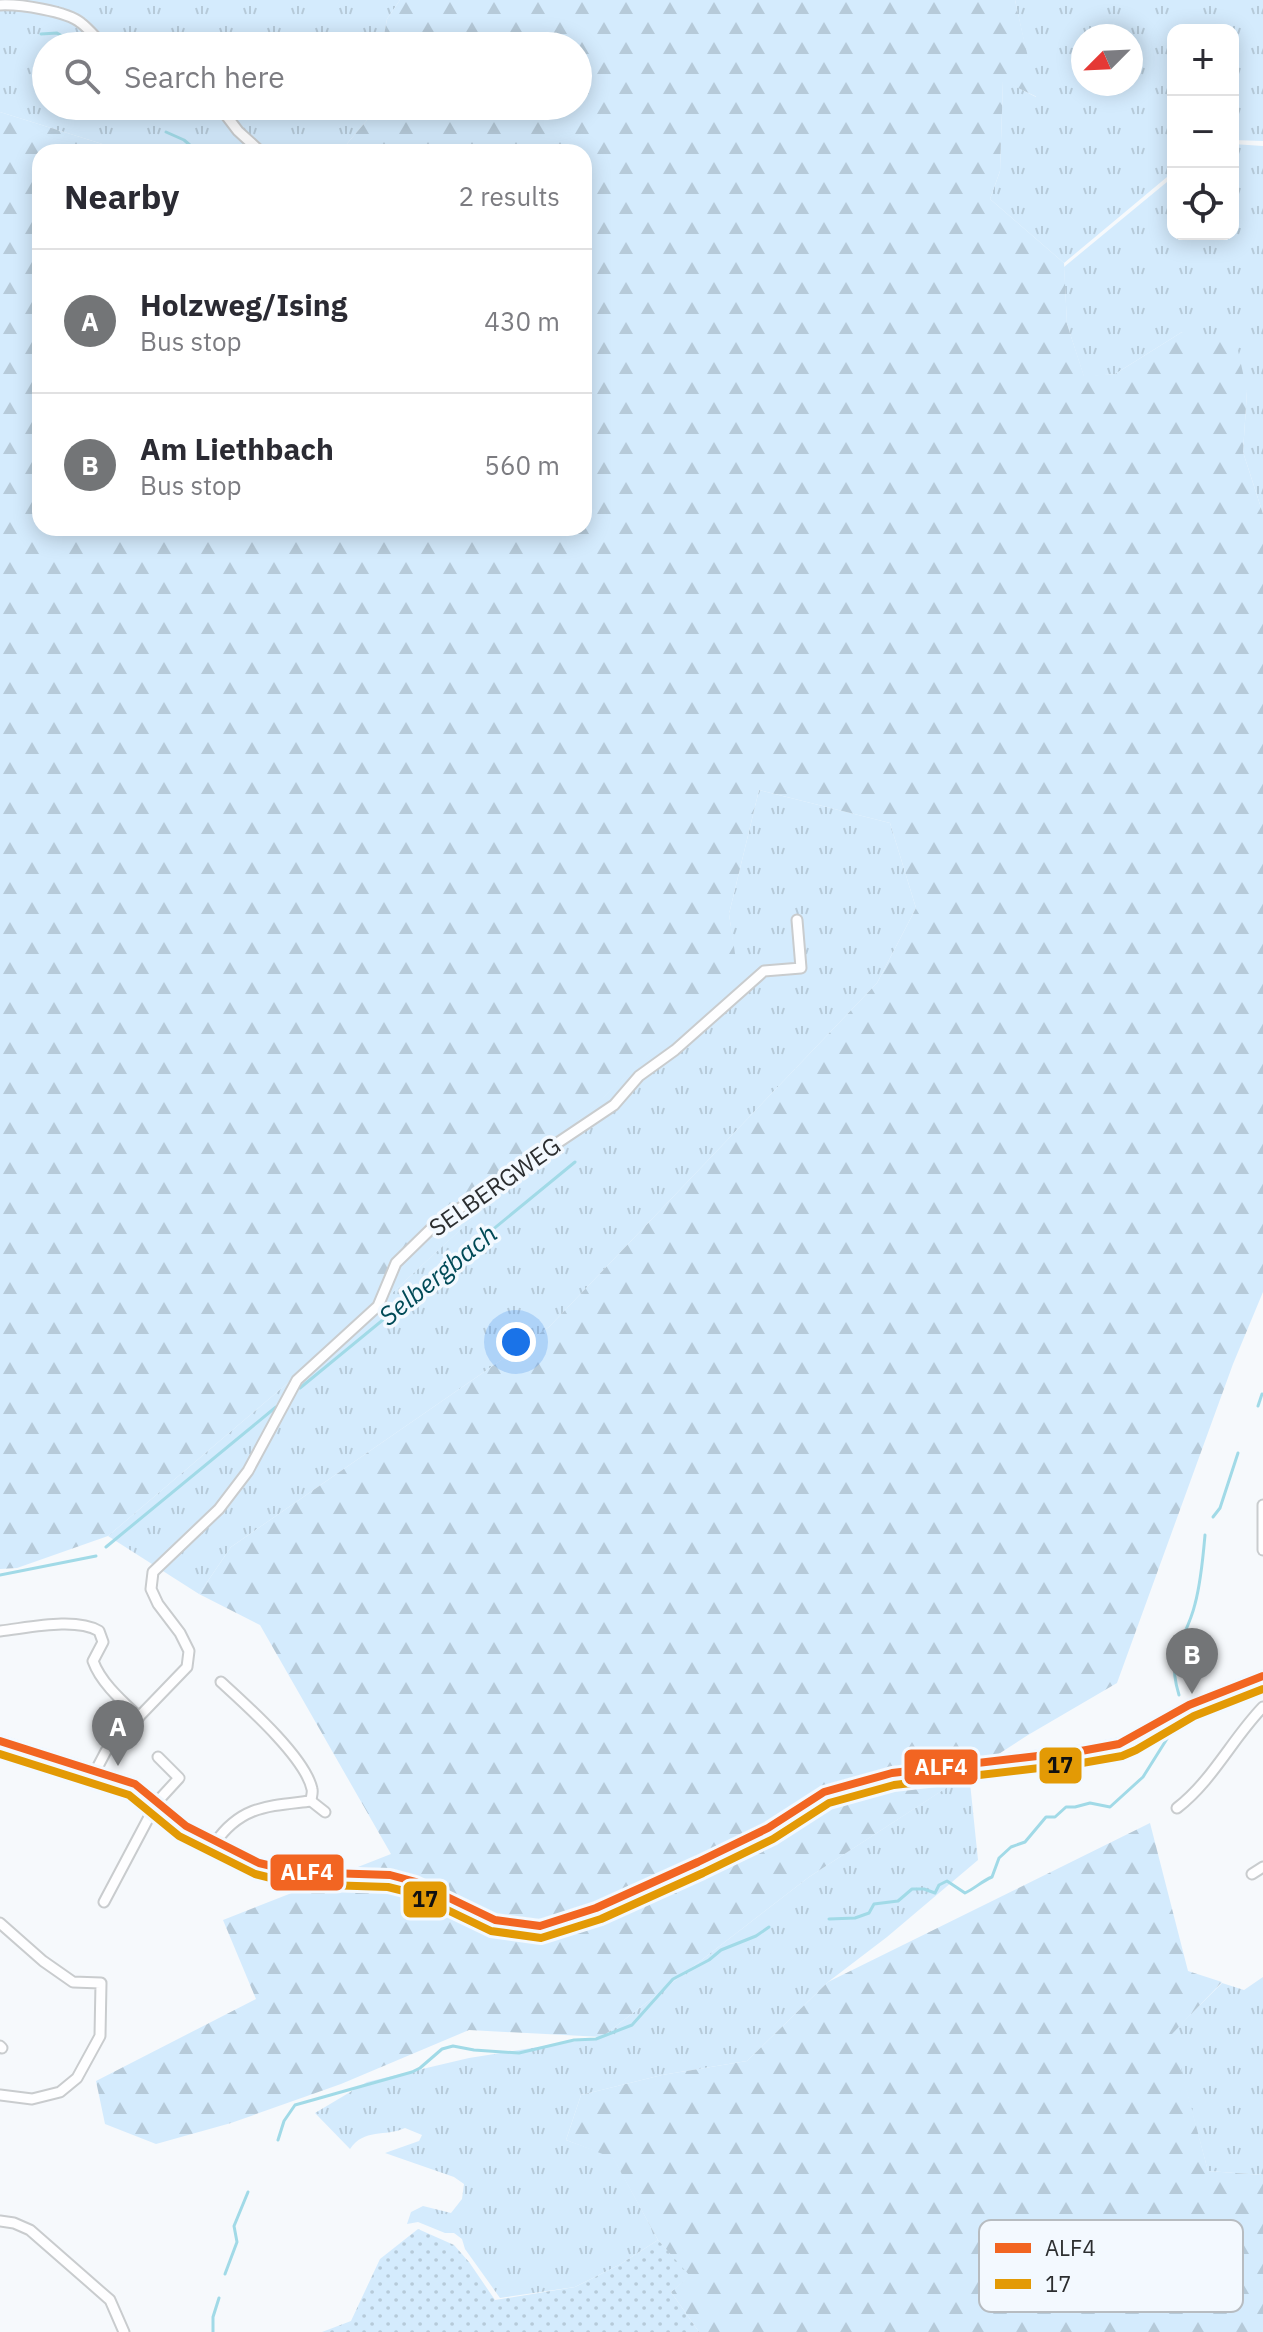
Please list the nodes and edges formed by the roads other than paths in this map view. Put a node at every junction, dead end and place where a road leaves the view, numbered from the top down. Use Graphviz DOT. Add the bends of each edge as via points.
graph roads {
  1 [pos="0,5"];
  2 [pos="91,32"];
  3 [pos="230,120"];
  4 [pos="252,144"];
  5 [pos="797,920"];
  6 [pos="1263,1505"];
  7 [pos="1263,1550"];
  8 [pos="0,1631"];
  9 [pos="1263,1676"];
  10 [pos="221,1682"];
  11 [pos="1263,1707"];
  12 [pos="139,1717"];
  13 [pos="0,1741"];
  14 [pos="158,1757"];
  15 [pos="96,1770"];
  16 [pos="311,1801"];
  17 [pos="157,1802"];
  18 [pos="1177,1808"];
  19 [pos="325,1812"];
  20 [pos="215,1843"];
  21 [pos="1263,1867"];
  22 [pos="1252,1874"];
  23 [pos="104,1902"];
  24 [pos="0,1923"];
  25 [pos="0,2095"];
  26 [pos="0,2221"];
  27 [pos="124,2332"];
  1 -- 2 [label="street" via="71,16"];
  3 -- 4 [label="street"];
  5 -- 12 [label="street, SELBERGWEG" via="801,968 764,971 639,1076 614,1105 435,1225 396,1263 378,1306 297,1380 248,1471 219,1509 153,1572 151,1589 189,1651 187,1667"];
  6 -- 7 [label="street"];
  8 -- 12 [label="street" via="88,1625 99,1631 103,1642 93,1661 96,1669"];
  9 -- 20 [label="street" via="1189,1705 1119,1744 892,1773 824,1792 768,1828 698,1862 596,1908 540,1926 495,1920 390,1875 286,1870"];
  10 -- 16 [label="street" via="298,1763 312,1788"];
  11 -- 18 [label="street" via="1198,1792"];
  12 -- 15 [label="street, SELBERGWEG" via="106,1751"];
  13 -- 15 [label="street"];
  14 -- 17 [label="street" via="179,1778"];
  15 -- 17 [label="street" via="135,1784"];
  16 -- 19 [label="street"];
  16 -- 20 [label="street" via="255,1808 235,1820"];
  17 -- 20 [label="street"];
  17 -- 23 [label="street"];
  21 -- 22 [label="street"];
  24 -- 25 [label="street" via="73,1982 101,1983 100,2036 77,2078 60,2092 32,2099"];
  26 -- 27 [label="street" via="30,2230 110,2300"];
}
